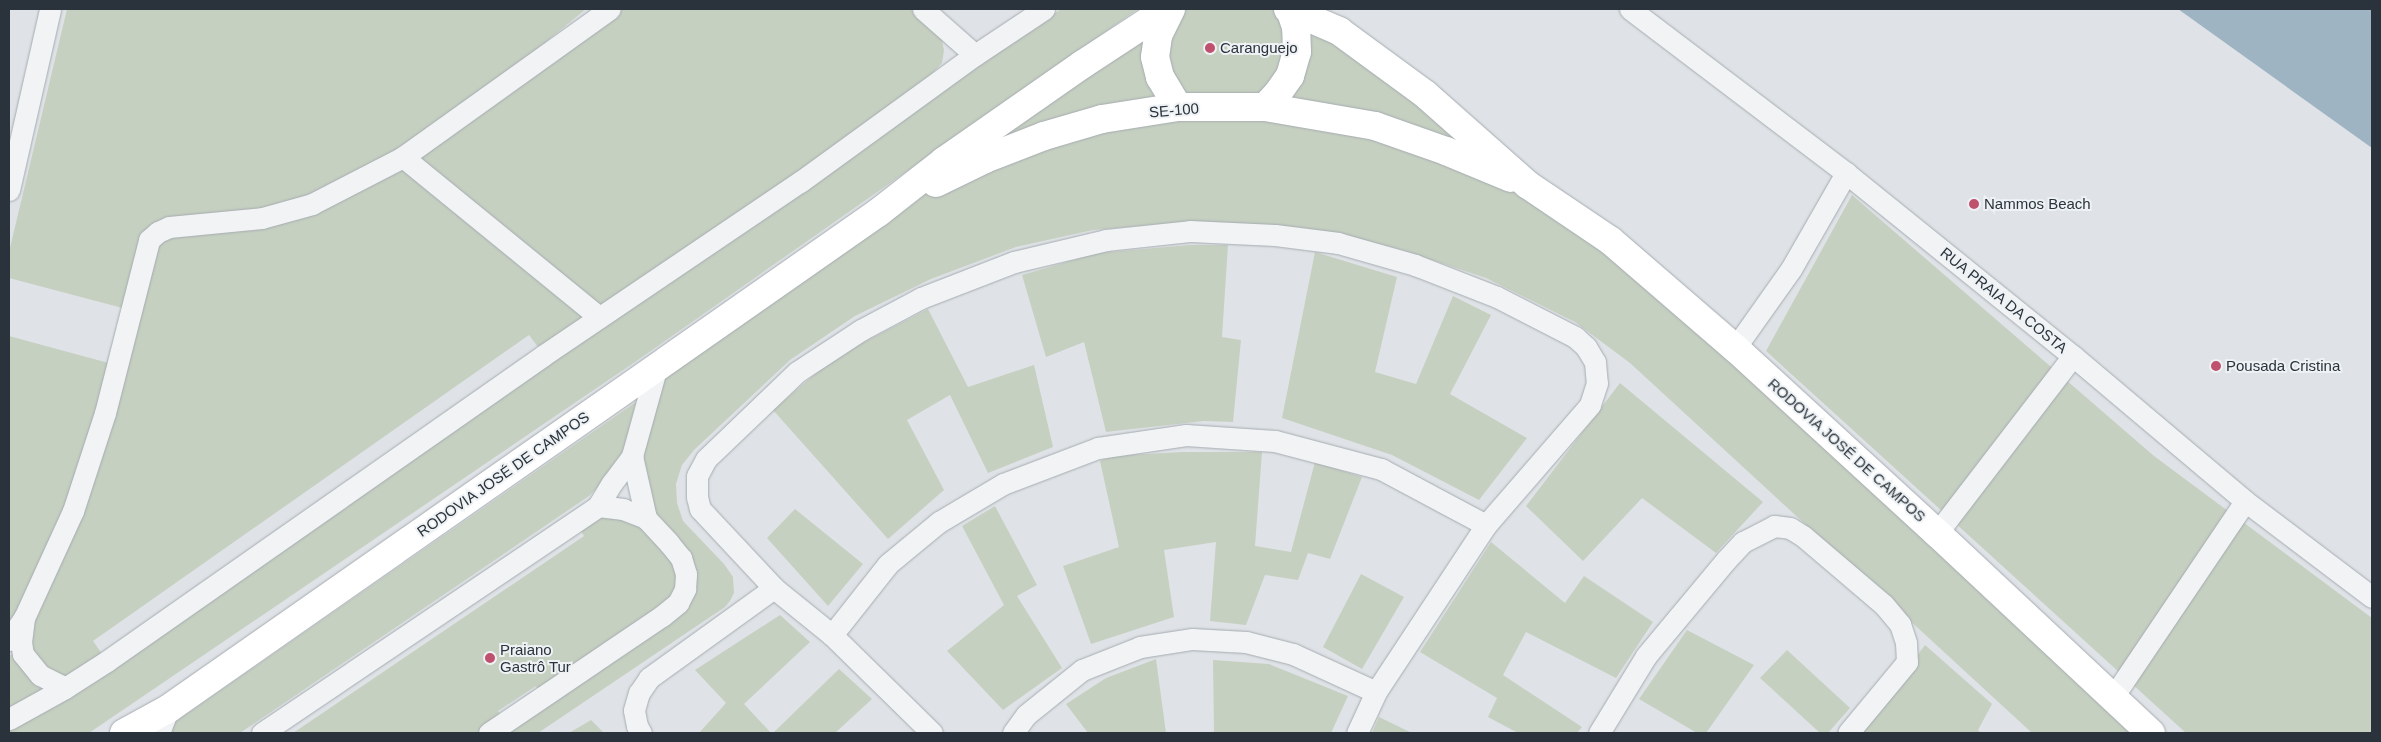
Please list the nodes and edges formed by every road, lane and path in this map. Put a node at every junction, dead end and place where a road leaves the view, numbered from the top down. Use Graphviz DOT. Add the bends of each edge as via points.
graph roads {
  1 [pos="50,9"];
  2 [pos="610,9"];
  3 [pos="923,9"];
  4 [pos="1044,9"];
  5 [pos="1167,9"];
  6 [pos="1171,9"];
  7 [pos="1289,9"];
  8 [pos="1630,9"];
  9 [pos="975,55"];
  10 [pos="1178,107"];
  11 [pos="1265,107"];
  12 [pos="403,157"];
  13 [pos="1846,173"];
  14 [pos="1528,185"];
  15 [pos="9,190"];
  16 [pos="879,212"];
  17 [pos="599,317"];
  18 [pos="1735,348"];
  19 [pos="2073,356"];
  20 [pos="657,366"];
  21 [pos="632,456"];
  22 [pos="2245,502"];
  23 [pos="598,506"];
  24 [pos="646,518"];
  25 [pos="1486,525"];
  26 [pos="1937,533"];
  27 [pos="774,588"];
  28 [pos="2372,597"];
  29 [pos="24,618"];
  30 [pos="832,635"];
  31 [pos="9,640"];
  32 [pos="65,688"];
  33 [pos="1376,692"];
  34 [pos="2113,697"];
  35 [pos="9,719"];
  36 [pos="164,721"];
  37 [pos="124,733"];
  38 [pos="262,733"];
  39 [pos="489,733"];
  40 [pos="641,733"];
  41 [pos="932,733"];
  42 [pos="1013,733"];
  43 [pos="1357,733"];
  44 [pos="1599,733"];
  45 [pos="1848,733"];
  46 [pos="2151,733"];
  1 -- 15 [label="street"];
  2 -- 12 [label="street"];
  3 -- 9 [label="street"];
  4 -- 9 [label="street"];
  5 -- 16 [label="main road" via="944,161"];
  6 -- 10 [label="main road" via="1158,36 1155,57 1160,77"];
  7 -- 11 [label="main road" via="1296,27 1297,52 1290,76"];
  7 -- 14 [label="main road, SE-100" via="1339,31 1425,94"];
  8 -- 13 [label="street, RUA PRAIA DA COSTA"];
  9 -- 17 [label="street" via="800,182"];
  10 -- 11 [label="main road, SE-100 / SE-100"];
  10 -- 16 [label="main road, SE-100 / SE-100" via="1102,119 1044,136 984,159"];
  11 -- 14 [label="main road, SE-100 / SE-100" via="1375,126"];
  12 -- 17 [label="street"];
  12 -- 29 [label="street" via="312,204 262,218 169,227 149,240 105,413 73,511"];
  13 -- 18 [label="street" via="1791,269"];
  13 -- 19 [label="street, RUA PRAIA DA COSTA"];
  14 -- 18 [label="main road, RODOVIA JOSÉ DE CAMPOS / SE-100" via="1611,241"];
  16 -- 20 [label="main road, RODOVIA JOSÉ DE CAMPOS"];
  17 -- 32 [label="street"];
  18 -- 26 [label="main road, RODOVIA JOSÉ DE CAMPOS / SE-100"];
  19 -- 22 [label="street, RUA PRAIA DA COSTA"];
  19 -- 26 [label="street"];
  20 -- 21 [label="street"];
  20 -- 36 [label="main road, RODOVIA JOSÉ DE CAMPOS"];
  21 -- 23 [label="street"];
  21 -- 24 [label="street"];
  22 -- 28 [label="street, RUA PRAIA DA COSTA"];
  22 -- 34 [label="street"];
  23 -- 24 [label="street"];
  23 -- 38 [label="street"];
  24 -- 39 [label="street" via="680,558 686,574 685,589 678,603"];
  25 -- 27 [label="street" via="1590,405 1597,382 1595,362 1586,347 1575,337 1497,297 1415,265 1338,243 1275,235 1190,231 1106,240 1014,262 921,298 861,330 797,372 706,459 697,476 700,509"];
  25 -- 30 [label="street" via="1381,468 1275,441 1186,435 1098,448 1003,484 939,522 888,564"];
  25 -- 33 [label="street"];
  26 -- 34 [label="main road, RODOVIA JOSÉ DE CAMPOS / SE-100"];
  27 -- 30 [label="street"];
  27 -- 40 [label="street" via="649,678 639,693 634,710"];
  29 -- 31 [label="street"];
  29 -- 32 [label="street" via="23,654 40,676"];
  30 -- 41 [label="street"];
  32 -- 35 [label="street"];
  33 -- 42 [label="street" via="1293,654 1246,642 1192,639 1140,647 1082,670 1026,715"];
  33 -- 43 [label="street"];
  34 -- 46 [label="main road, RODOVIA JOSÉ DE CAMPOS / SE-100"];
  36 -- 37 [label="main road, RODOVIA JOSÉ DE CAMPOS"];
  44 -- 45 [label="street" via="1646,656 1726,560 1743,542 1774,526 1790,528 1803,536 1884,605 1900,624 1907,662"];
}
